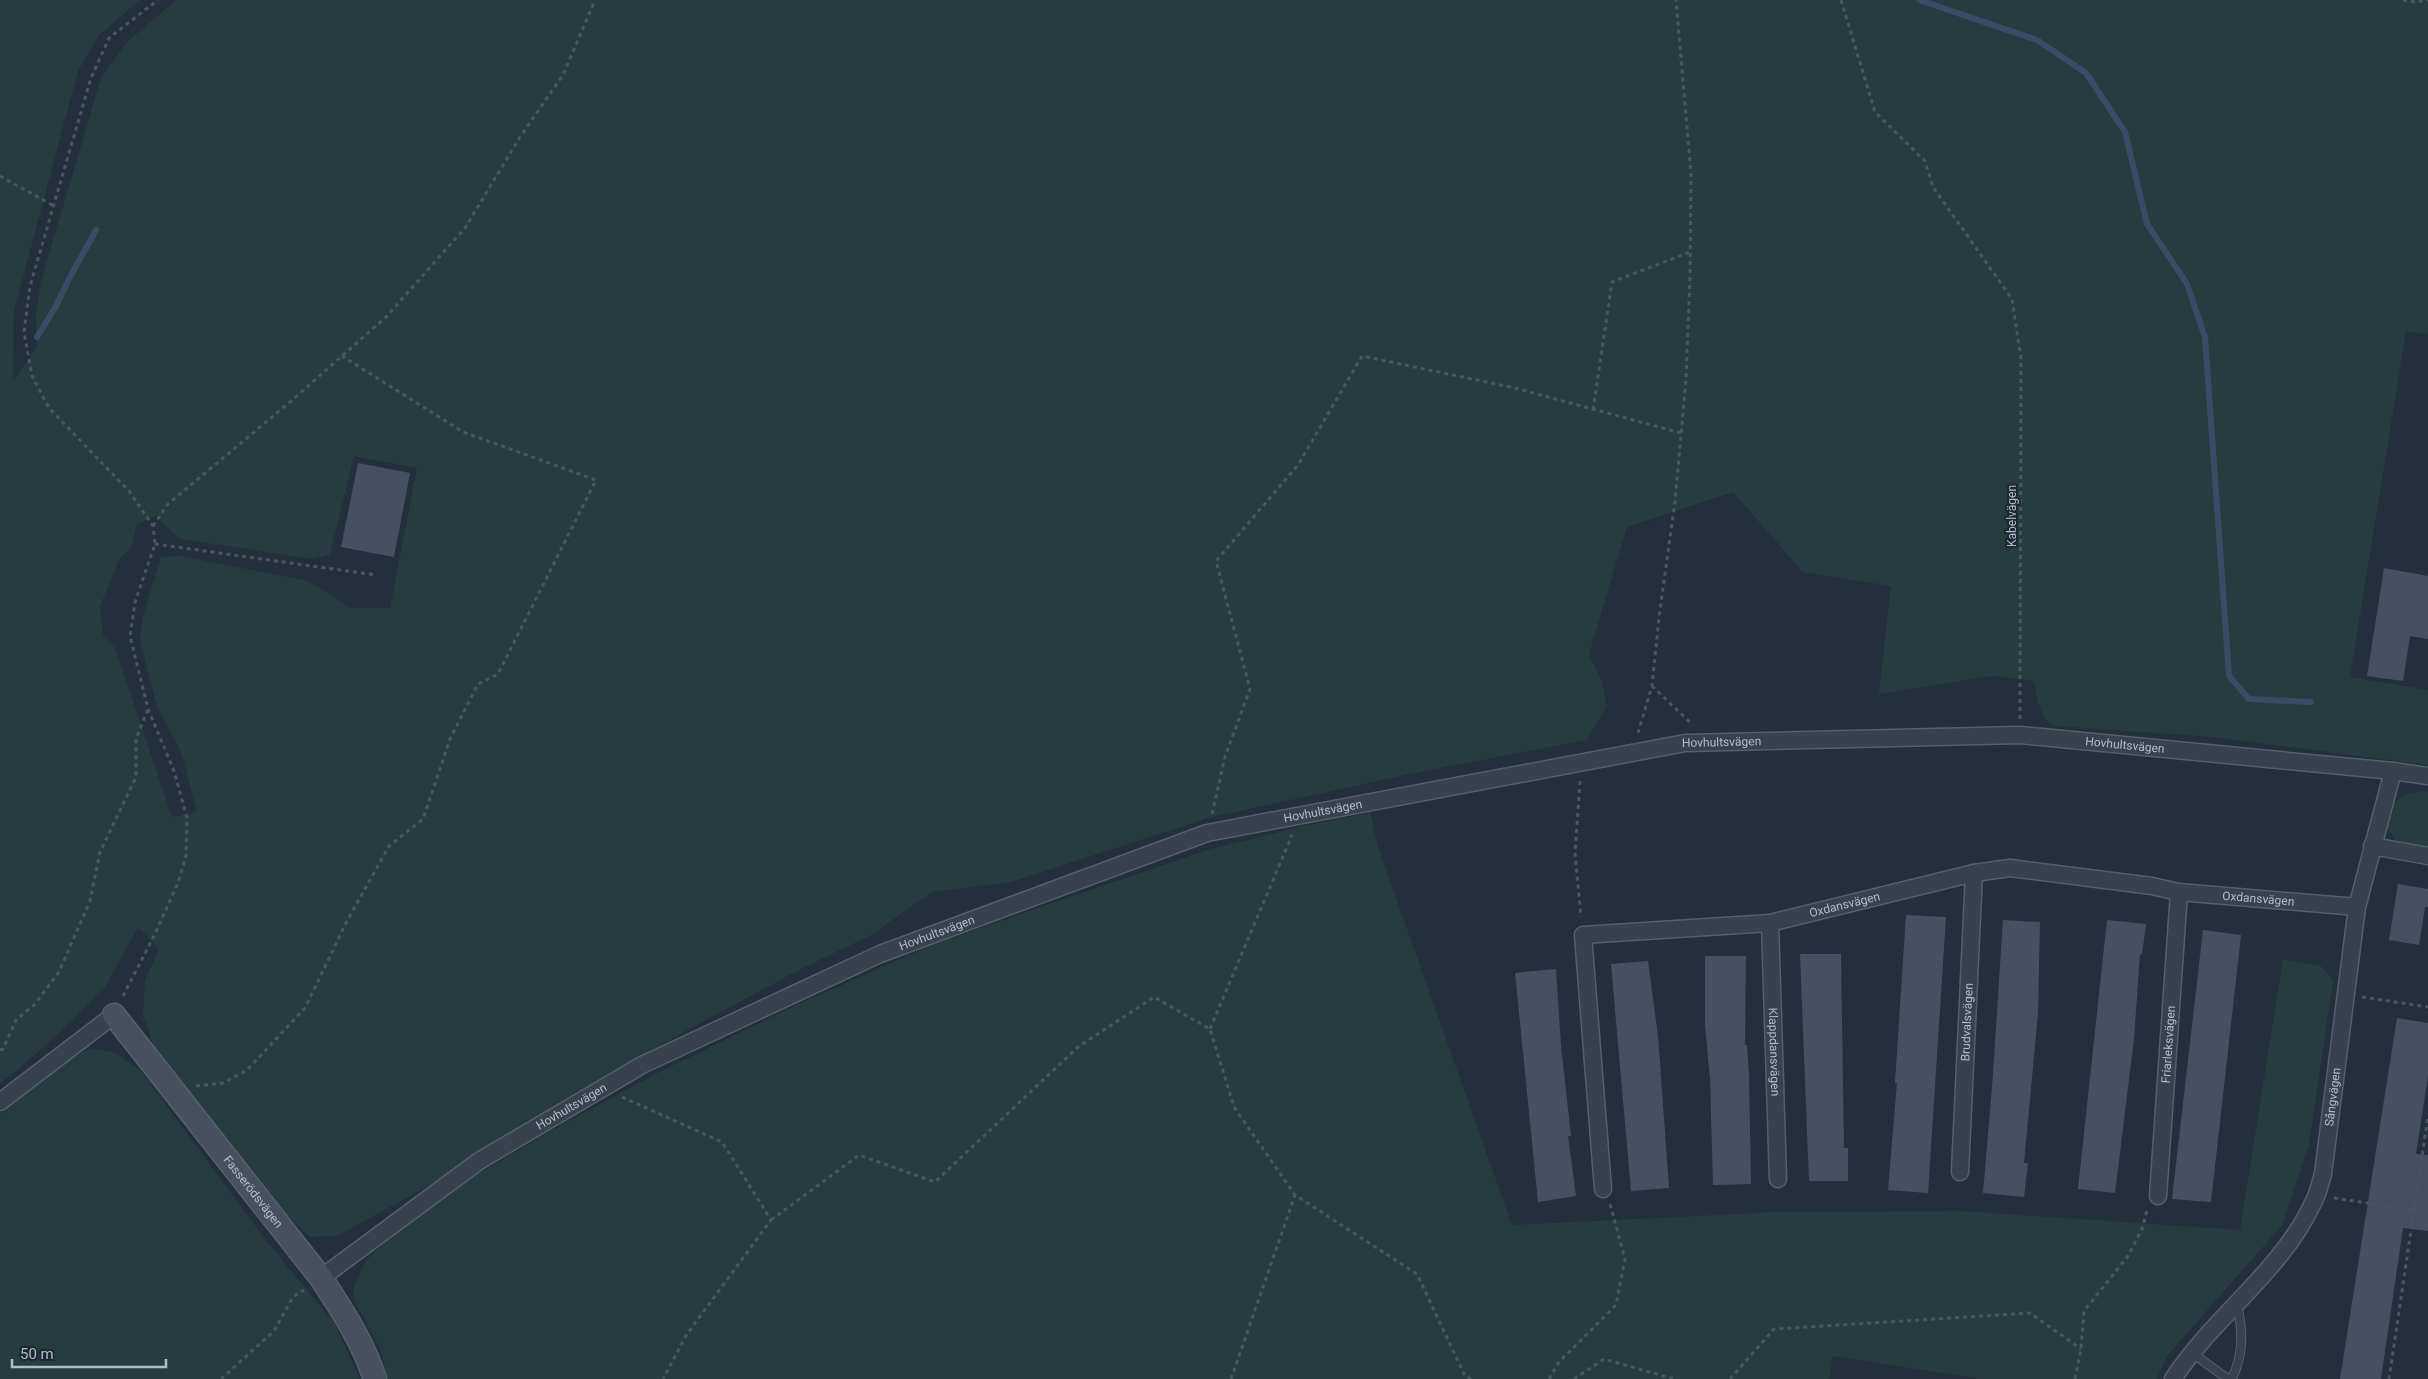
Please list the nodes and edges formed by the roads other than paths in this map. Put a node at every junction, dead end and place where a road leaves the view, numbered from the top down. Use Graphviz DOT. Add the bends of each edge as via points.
graph roads {
  1 [pos="2393,770"];
  2 [pos="2428,776"];
  3 [pos="2372,846"];
  4 [pos="2428,856"];
  5 [pos="1974,873"];
  6 [pos="2179,892"];
  7 [pos="2357,907"];
  8 [pos="1770,923"];
  9 [pos="114,1015"];
  10 [pos="0,1102"];
  11 [pos="1960,1172"];
  12 [pos="1778,1179"];
  13 [pos="1603,1189"];
  14 [pos="2158,1196"];
  15 [pos="321,1278"];
  16 [pos="2237,1302"];
  17 [pos="2192,1353"];
  18 [pos="375,1379"];
  19 [pos="2173,1379"];
  20 [pos="2230,1379"];
  1 -- 2 [label="street, Hovhultsvägen"];
  1 -- 3 [label="street, Sångvägen"];
  1 -- 15 [label="street, Hovhultsvägen" via="2020,734 1685,743 1207,834 880,954 642,1065 480,1161"];
  3 -- 4 [label="street"];
  3 -- 7 [label="street, Sångvägen"];
  5 -- 6 [label="street, Oxdansvägen" via="2010,868"];
  5 -- 8 [label="street, Oxdansvägen"];
  5 -- 11 [label="street, Brudvalsvägen"];
  6 -- 7 [label="street, Oxdansvägen"];
  6 -- 14 [label="street, Friarleksvägen"];
  7 -- 16 [label="street, Sångvägen" via="2323,1174 2298,1229 2270,1267"];
  8 -- 12 [label="street, Klappdansvägen"];
  8 -- 13 [label="street, Oxdansvägen" via="1583,935"];
  9 -- 10 [label="street"];
  9 -- 15 [label="street, Fasserödsvägen"];
  15 -- 18 [label="street, Fasserödsvägen" via="368,1355"];
  16 -- 17 [label="street, Sångvägen"];
  16 -- 20 [label="lane" via="2243,1341 2240,1359"];
  17 -- 19 [label="street, Sångvägen"];
  17 -- 20 [label="lane"];
}
